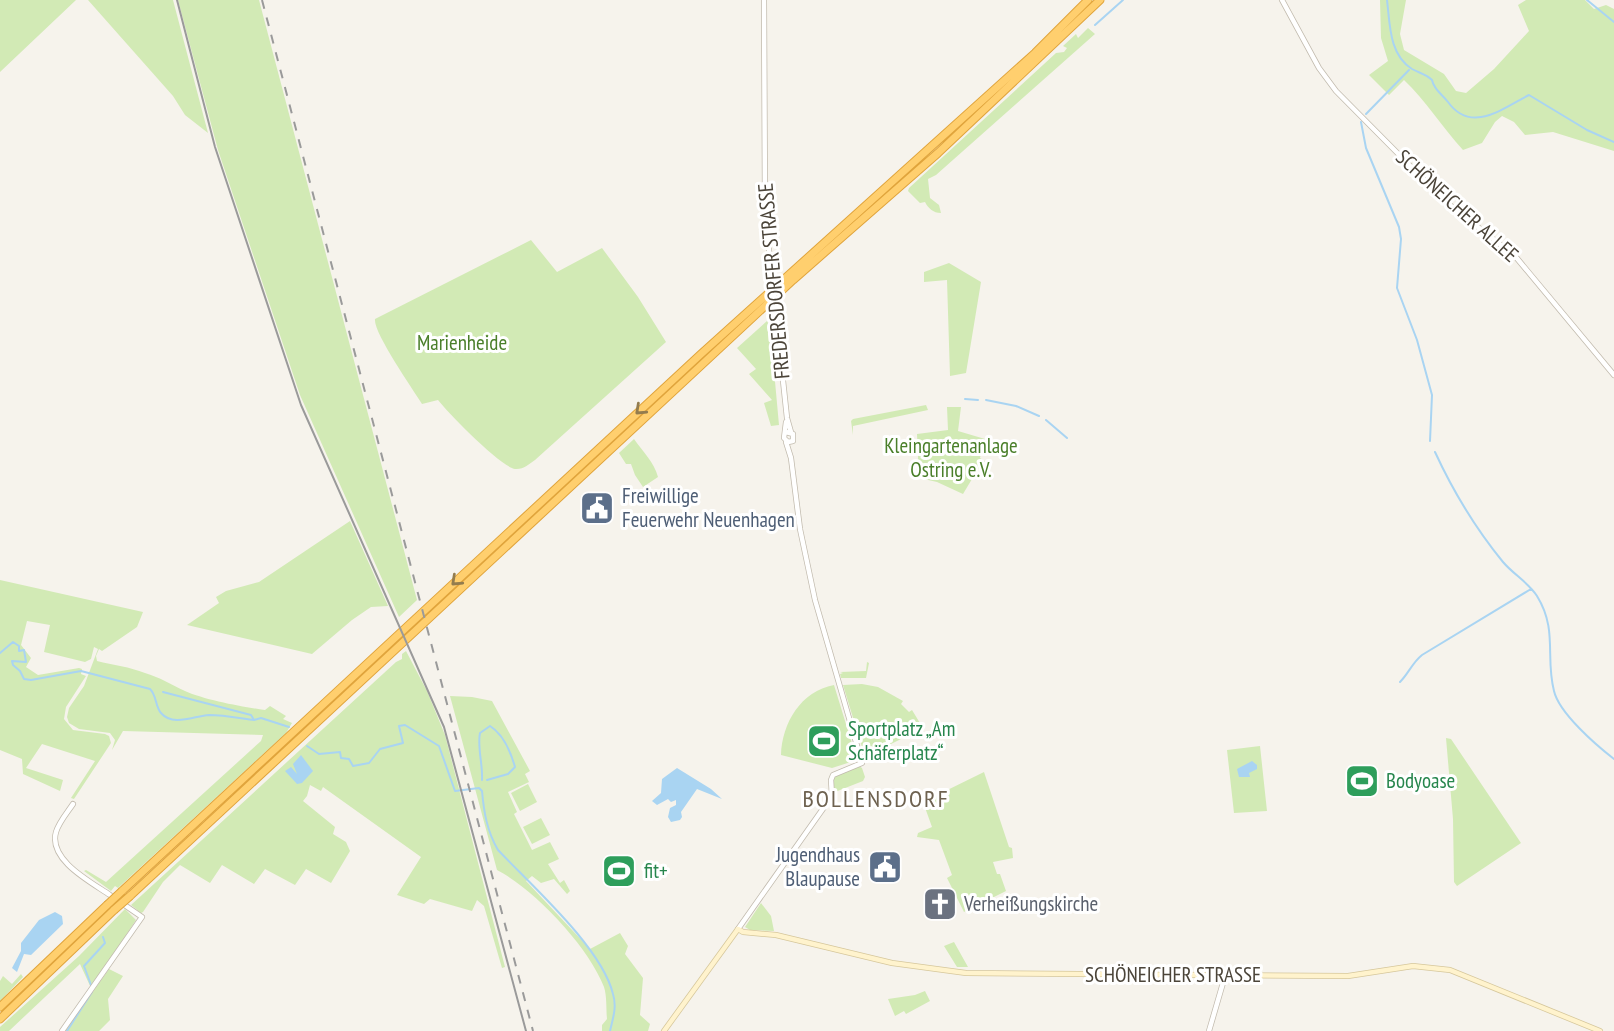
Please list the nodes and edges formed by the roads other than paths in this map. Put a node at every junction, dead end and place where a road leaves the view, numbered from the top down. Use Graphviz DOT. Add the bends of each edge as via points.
graph roads {
  1 [pos="764,0"];
  2 [pos="1088,0"];
  3 [pos="1100,0"];
  4 [pos="1282,0"];
  5 [pos="1614,375"];
  6 [pos="788,432"];
  7 [pos="789,442"];
  8 [pos="73,804"];
  9 [pos="126,893"];
  10 [pos="110,895"];
  11 [pos="126,906"];
  12 [pos="111,908"];
  13 [pos="738,929"];
  14 [pos="1225,976"];
  15 [pos="0,1006"];
  16 [pos="0,1019"];
  17 [pos="62,1031"];
  18 [pos="664,1031"];
  19 [pos="1209,1031"];
  20 [pos="1600,1031"];
  1 -- 6 [label="street, FREDERSDORFER STRASSE, bridge" via="765,210"];
  2 -- 9 [label="highway, one-way" via="701,354"];
  3 -- 9 [label="highway"];
  4 -- 5 [label="street, SCHÖNEICHER ALLEE" via="1336,91 1446,202 1515,256"];
  6 -- 7 [label="street" via="783,438"];
  6 -- 7 [label="street" via="794,436"];
  7 -- 13 [label="street" via="815,600 862,763 832,775 832,796"];
  8 -- 10 [label="street" via="55,833 57,851"];
  9 -- 12 [label="highway, bridge"];
  11 -- 17 [label="street" via="142,917"];
  12 -- 15 [label="highway"];
  12 -- 16 [label="highway"];
  13 -- 14 [label="main road, SCHÖNEICHER STRASSE" via="892,963 960,972"];
  13 -- 18 [label="main road"];
  14 -- 19 [label="street"];
  14 -- 20 [label="main road, SCHÖNEICHER STRASSE" via="1348,976 1430,966 1460,973"];
}
